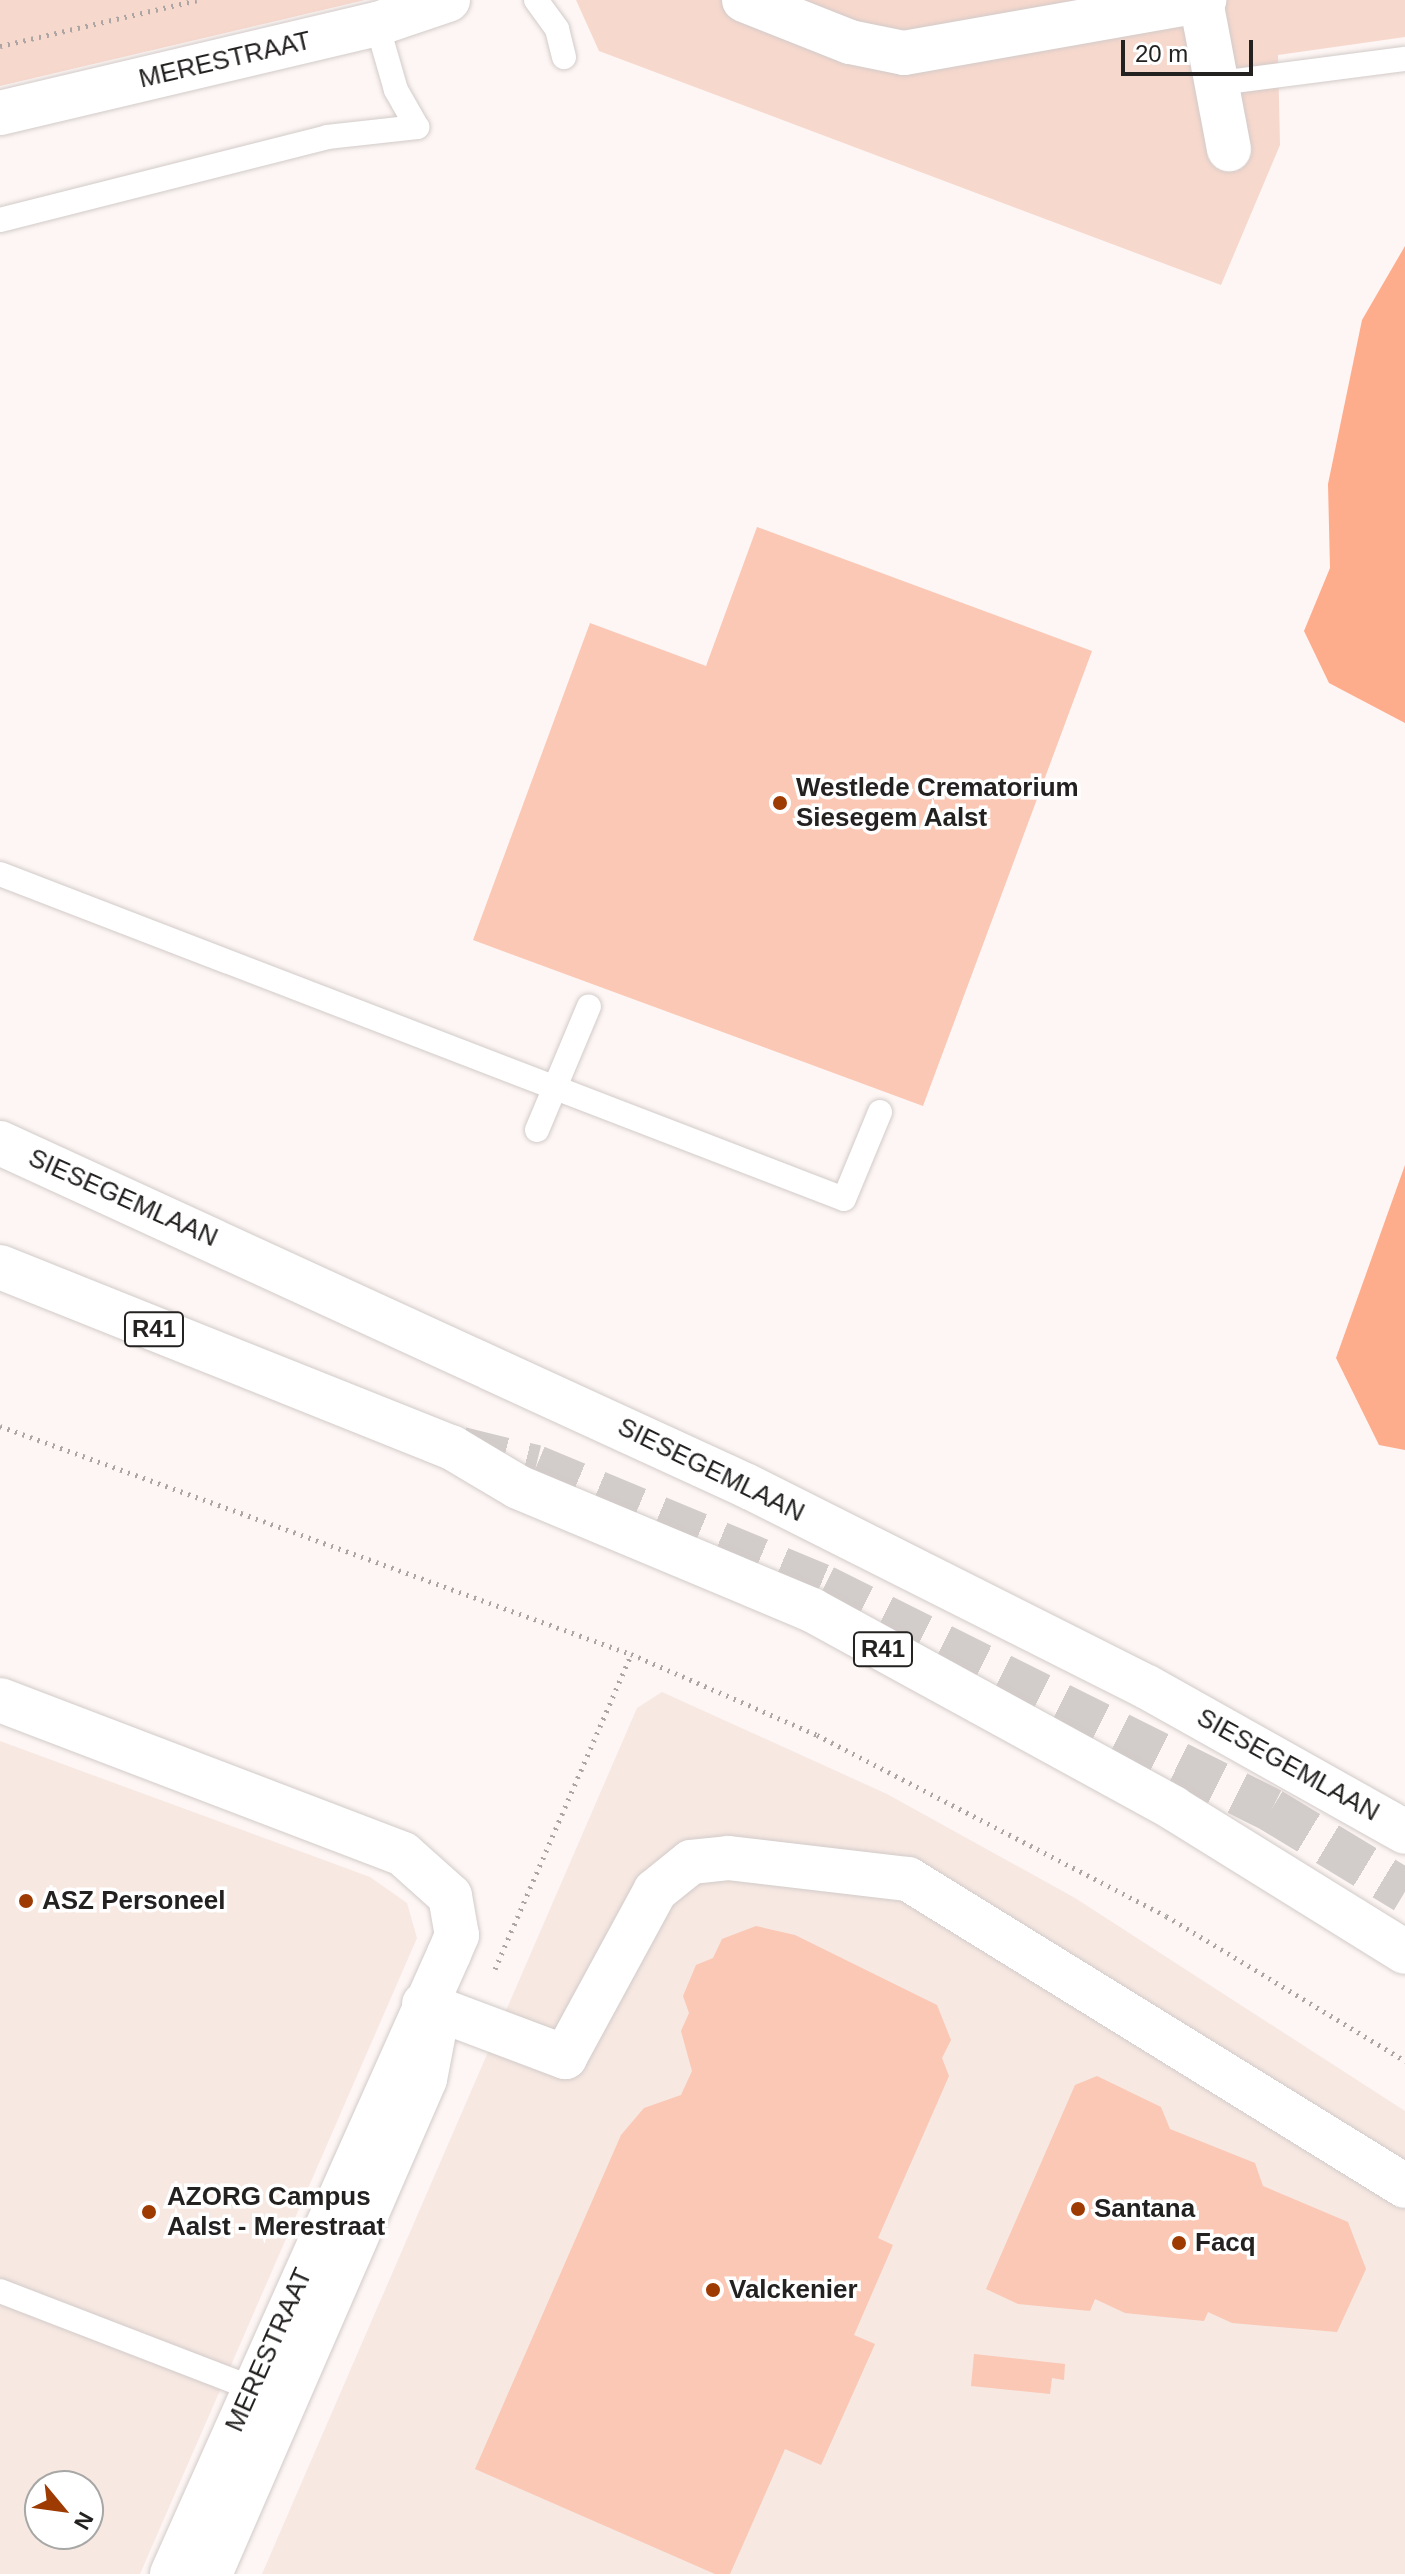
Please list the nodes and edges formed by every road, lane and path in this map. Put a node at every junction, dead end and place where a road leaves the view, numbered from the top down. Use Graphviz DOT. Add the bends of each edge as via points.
graph roads {
  1 [pos="197,0"];
  2 [pos="448,0"];
  3 [pos="536,0"];
  4 [pos="744,0"];
  5 [pos="1202,0"];
  6 [pos="377,24"];
  7 [pos="0,46"];
  8 [pos="564,57"];
  9 [pos="1405,59"];
  10 [pos="1219,83"];
  11 [pos="0,113"];
  12 [pos="1229,149"];
  13 [pos="0,220"];
  14 [pos="0,874"];
  15 [pos="589,1006"];
  16 [pos="555,1087"];
  17 [pos="880,1112"];
  18 [pos="537,1130"];
  19 [pos="0,1143"];
  20 [pos="0,1267"];
  21 [pos="0,1426"];
  22 [pos="631,1654"];
  23 [pos="0,1700"];
  24 [pos="1405,1832"];
  25 [pos="1405,1952"];
  26 [pos="444,2014"];
  27 [pos="1405,2061"];
  28 [pos="1405,2186"];
  29 [pos="0,2291"];
  30 [pos="269,2394"];
  31 [pos="172,2574"];
  32 [pos="210,2574"];
  1 -- 7 [label="path"];
  2 -- 6 [label="main road, MERESTRAAT"];
  3 -- 8 [label="lane" via="557,29"];
  4 -- 5 [label="main road" via="850,42 904,53"];
  5 -- 10 [label="main road"];
  6 -- 11 [label="main road, MERESTRAAT"];
  6 -- 13 [label="lane" via="396,90 417,127 327,137"];
  9 -- 10 [label="lane"];
  10 -- 12 [label="main road"];
  14 -- 16 [label="lane"];
  15 -- 16 [label="lane"];
  16 -- 17 [label="lane" via="844,1199"];
  16 -- 18 [label="lane"];
  19 -- 24 [label="main road, SIESEGEMLAAN" via="745,1485 1147,1687"];
  20 -- 25 [label="main road, R41" via="451,1447 518,1487 812,1610 1173,1808"];
  21 -- 22 [label="path"];
  22 -- 26 [label="path"];
  22 -- 27 [label="path" via="950,1798 1276,1977"];
  23 -- 26 [label="main road, MERESTRAAT" via="403,1854 450,1896 457,1935 449,1954"];
  26 -- 28 [label="main road" via="565,2057 655,1891 691,1862 728,1858 908,1879"];
  26 -- 30 [label="main road, MERESTRAAT" via="425,2079"];
  29 -- 30 [label="lane"];
  30 -- 31 [label="main road, MERESTRAAT"];
  30 -- 32 [label="main road, MERESTRAAT"];
}
